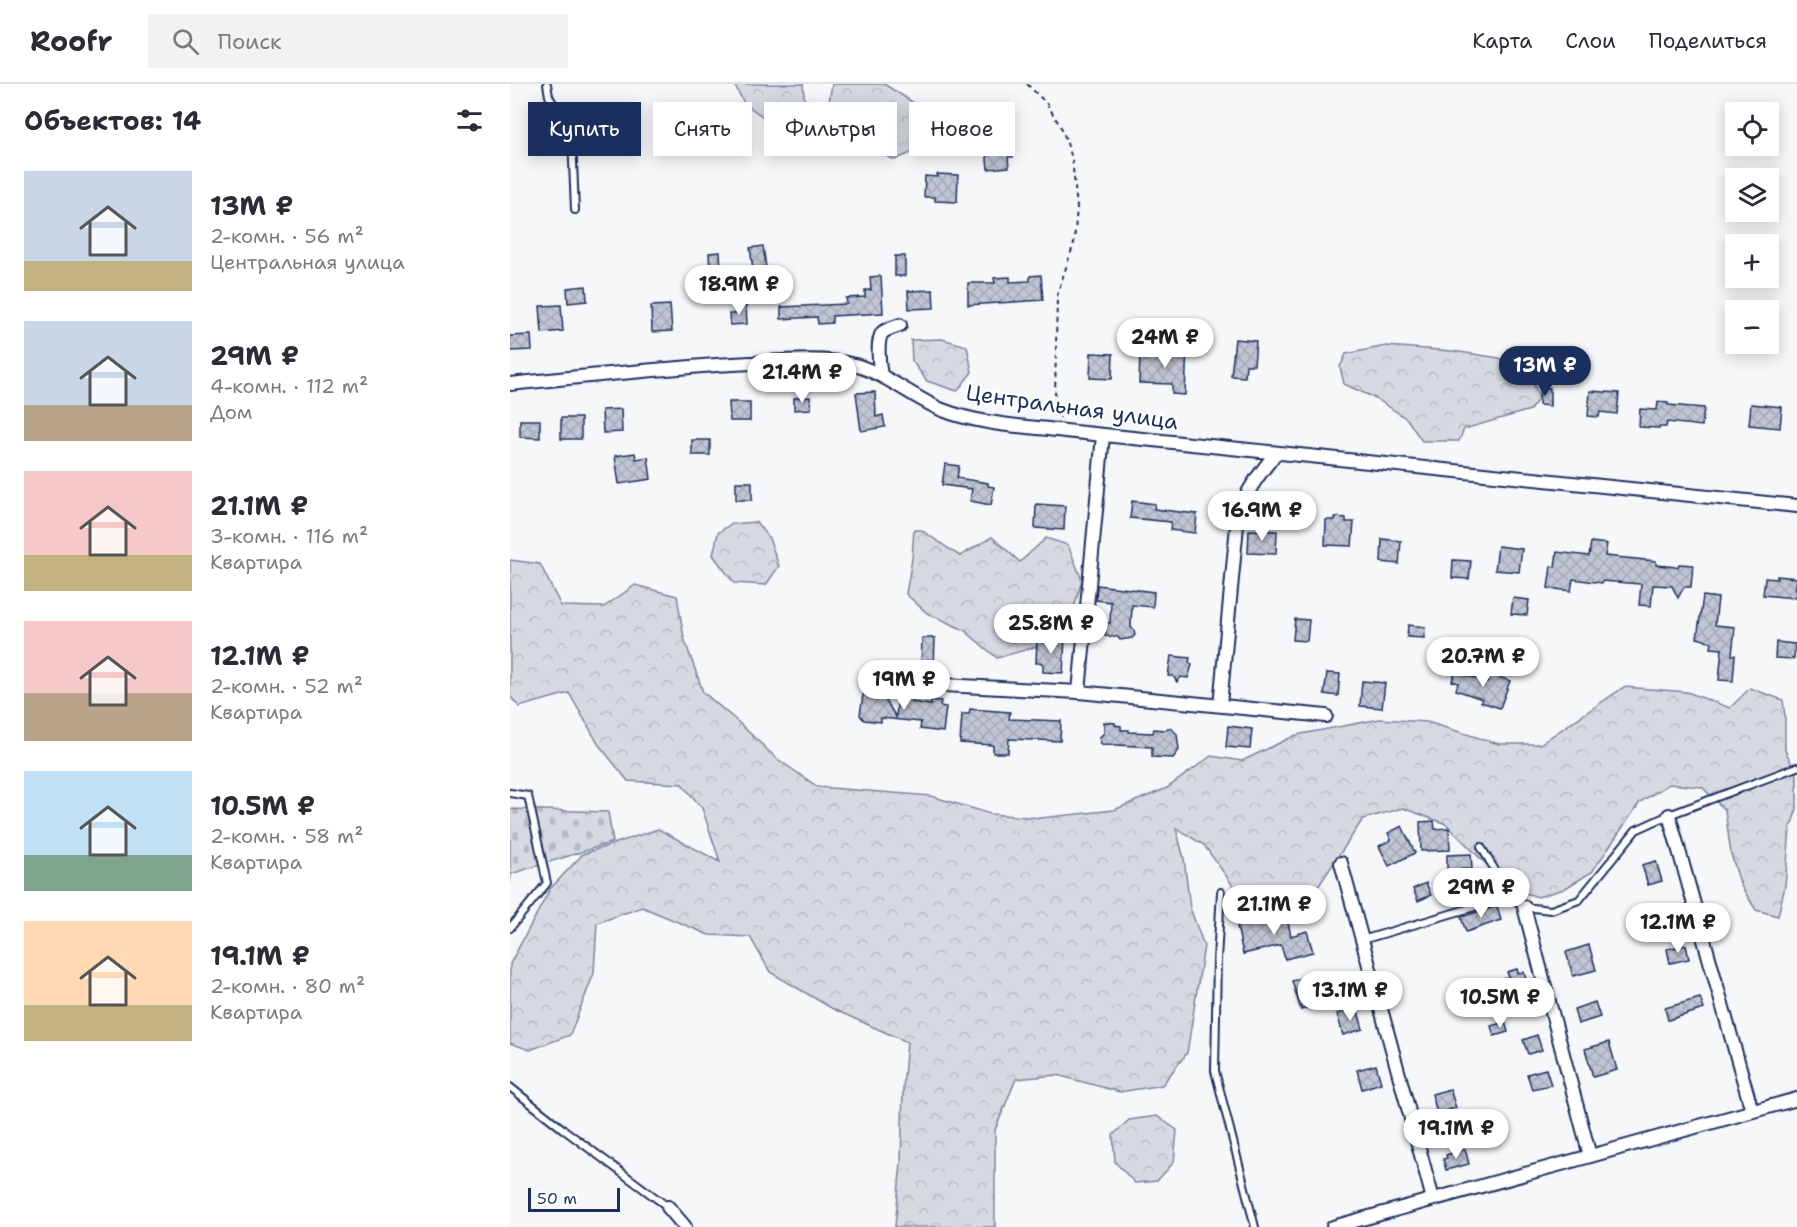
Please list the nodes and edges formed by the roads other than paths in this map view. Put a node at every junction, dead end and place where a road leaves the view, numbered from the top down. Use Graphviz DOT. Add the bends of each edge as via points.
graph roads {
  1 [pos="547,84"];
  2 [pos="575,210"];
  3 [pos="900,325"];
  4 [pos="880,375"];
  5 [pos="510,384"];
  6 [pos="1103,435"];
  7 [pos="1276,453"];
  8 [pos="1797,506"];
  9 [pos="943,685"];
  10 [pos="1079,692"];
  11 [pos="1220,705"];
  12 [pos="1326,716"];
  13 [pos="1797,767"];
  14 [pos="510,793"];
  15 [pos="1669,815"];
  16 [pos="1481,847"];
  17 [pos="1341,863"];
  18 [pos="1221,892"];
  19 [pos="1511,896"];
  20 [pos="1524,907"];
  21 [pos="510,928"];
  22 [pos="1362,940"];
  23 [pos="510,1087"];
  24 [pos="1797,1099"];
  25 [pos="1752,1112"];
  26 [pos="1590,1156"];
  27 [pos="1433,1198"];
  28 [pos="668,1208"];
  29 [pos="685,1227"];
  30 [pos="1255,1227"];
  31 [pos="1333,1227"];
  1 -- 2 [label="lane" via="549,96 572,138"];
  3 -- 4 [label="street" via="880,336"];
  4 -- 5 [label="street, Центральная улица" via="855,365 829,361 782,361 685,366"];
  4 -- 6 [label="street, Центральная улица" via="941,409 976,420"];
  6 -- 7 [label="street, Центральная улица"];
  6 -- 10 [label="street"];
  7 -- 8 [label="street, Центральная улица"];
  7 -- 11 [label="street" via="1252,483 1238,515"];
  9 -- 10 [label="street"];
  10 -- 11 [label="street"];
  11 -- 12 [label="street"];
  13 -- 15 [label="lane"];
  14 -- 21 [label="lane" via="528,796 547,883"];
  15 -- 20 [label="lane" via="1636,830 1579,900 1551,910"];
  15 -- 25 [label="street"];
  16 -- 19 [label="lane"];
  17 -- 22 [label="street"];
  18 -- 30 [label="lane" via="1215,1071"];
  19 -- 20 [label="lane"];
  19 -- 22 [label="lane"];
  20 -- 26 [label="street"];
  22 -- 27 [label="street"];
  23 -- 28 [label="lane"];
  24 -- 25 [label="street"];
  25 -- 26 [label="street"];
  26 -- 27 [label="street"];
  27 -- 31 [label="street"];
  28 -- 29 [label="street"];
}
